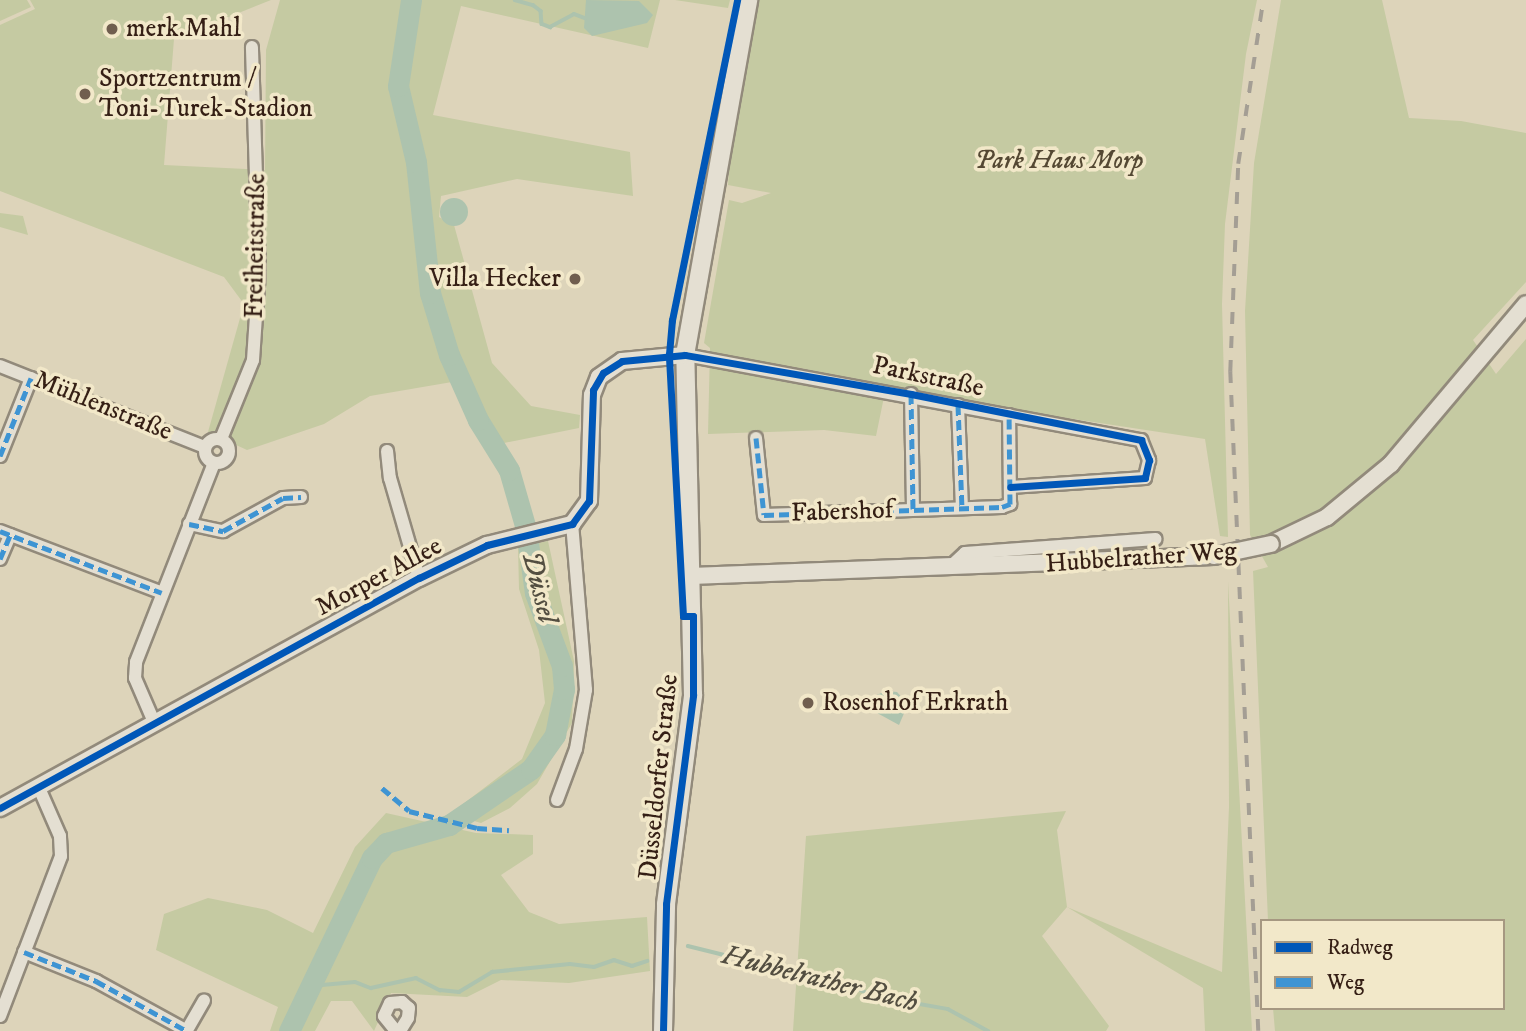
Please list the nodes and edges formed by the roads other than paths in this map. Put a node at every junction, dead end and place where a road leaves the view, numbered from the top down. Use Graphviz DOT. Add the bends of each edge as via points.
graph roads {
  1 [pos="748,0"];
  2 [pos="252,47"];
  3 [pos="1526,304"];
  4 [pos="685,355"];
  5 [pos="0,366"];
  6 [pos="31,378"];
  7 [pos="911,394"];
  8 [pos="958,405"];
  9 [pos="1009,415"];
  10 [pos="756,438"];
  11 [pos="221,439"];
  12 [pos="205,447"];
  13 [pos="387,451"];
  14 [pos="0,456"];
  15 [pos="214,463"];
  16 [pos="1010,487"];
  17 [pos="301,497"];
  18 [pos="962,508"];
  19 [pos="914,509"];
  20 [pos="189,524"];
  21 [pos="572,524"];
  22 [pos="5,533"];
  23 [pos="1154,539"];
  24 [pos="0,559"];
  25 [pos="949,568"];
  26 [pos="691,576"];
  27 [pos="419,578"];
  28 [pos="162,593"];
  29 [pos="154,722"];
  30 [pos="39,788"];
  31 [pos="557,800"];
  32 [pos="0,808"];
  33 [pos="24,952"];
  34 [pos="204,1000"];
  35 [pos="0,1016"];
  36 [pos="187,1030"];
  37 [pos="663,1031"];
  1 -- 4 [label="main road, Düsseldorfer Straße"];
  2 -- 11 [label="street, Freiheitstraße" via="259,272 253,360"];
  3 -- 25 [label="street, Hubbelrather Weg, bridge" via="1391,464 1326,517 1271,544 1214,556"];
  4 -- 7 [label="street, Parkstraße"];
  4 -- 21 [label="street" via="622,361 599,377 592,395 589,500"];
  4 -- 26 [label="main road, Düsseldorfer Straße"];
  5 -- 6 [label="street, Mühlenstraße"];
  6 -- 12 [label="street, Mühlenstraße"];
  6 -- 14 [label="street"];
  7 -- 8 [label="street, Parkstraße"];
  7 -- 19 [label="street, Fabershof"];
  8 -- 9 [label="street, Parkstraße"];
  8 -- 18 [label="street"];
  9 -- 16 [label="street"];
  9 -- 16 [label="street, Parkstraße" via="1141,440 1149,460 1145,478"];
  10 -- 19 [label="street, Fabershof" via="764,515"];
  11 -- 12 [label="street"];
  11 -- 15 [label="street, Freiheitstraße" via="229,453 222,462"];
  12 -- 15 [label="street" via="207,458"];
  13 -- 27 [label="street" via="390,478"];
  15 -- 20 [label="street, Freiheitstraße"];
  16 -- 18 [label="street, Fabershof" via="1010,503"];
  17 -- 20 [label="street" via="283,498 223,531"];
  18 -- 19 [label="street, Fabershof"];
  20 -- 28 [label="street, Freiheitstraße"];
  21 -- 27 [label="street, Morper Allee" via="487,545"];
  21 -- 31 [label="street" via="586,690 576,749"];
  22 -- 24 [label="street"];
  22 -- 28 [label="street"];
  23 -- 25 [label="street, Hubbelrather Weg" via="965,553"];
  25 -- 26 [label="street, Hubbelrather Weg"];
  26 -- 37 [label="main road, Düsseldorfer Straße" via="692,710 668,890"];
  27 -- 29 [label="street, Morper Allee"];
  28 -- 29 [label="street, Freiheitstraße" via="136,662 135,678"];
  29 -- 30 [label="street, Morper Allee"];
  30 -- 32 [label="street, Morper Allee"];
  30 -- 33 [label="street" via="60,836 61,856"];
  33 -- 35 [label="street"];
  33 -- 36 [label="street" via="96,981"];
  34 -- 36 [label="street"];
}
